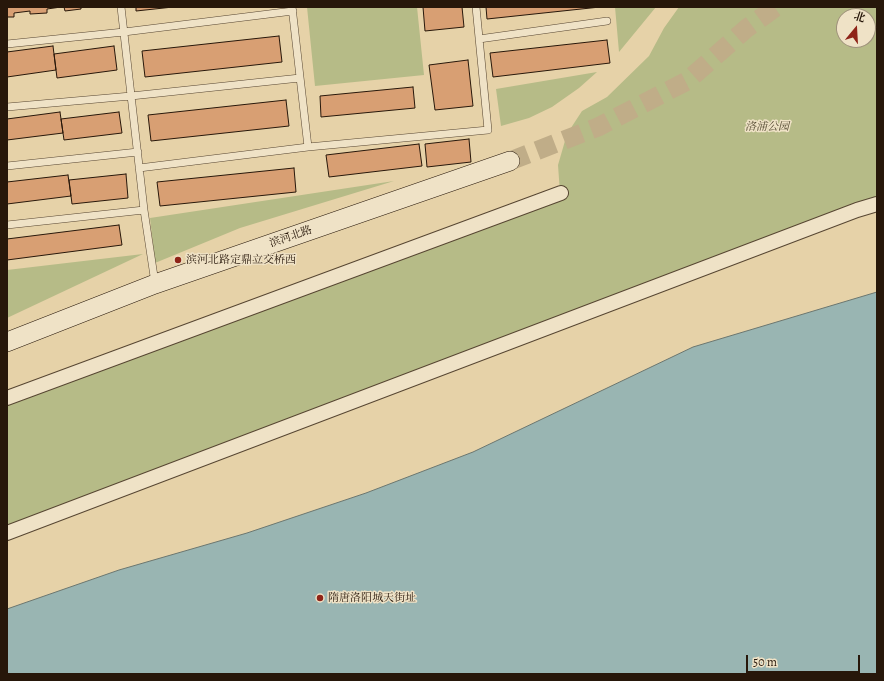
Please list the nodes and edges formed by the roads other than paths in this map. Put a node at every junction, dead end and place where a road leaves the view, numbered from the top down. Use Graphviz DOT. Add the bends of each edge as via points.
graph roads {
  1 [pos="121,7"];
  2 [pos="476,7"];
  3 [pos="293,9"];
  4 [pos="607,21"];
  5 [pos="124,32"];
  6 [pos="479,39"];
  7 [pos="7,44"];
  8 [pos="300,78"];
  9 [pos="131,96"];
  10 [pos="7,107"];
  11 [pos="308,146"];
  12 [pos="138,152"];
  13 [pos="510,162"];
  14 [pos="7,166"];
  15 [pos="139,168"];
  16 [pos="560,193"];
  17 [pos="877,204"];
  18 [pos="144,210"];
  19 [pos="7,225"];
  20 [pos="155,284"];
  21 [pos="7,342"];
  22 [pos="7,398"];
  23 [pos="7,533"];
  1 -- 5 [label="lane"];
  2 -- 6 [label="lane"];
  3 -- 5 [label="lane"];
  3 -- 8 [label="lane"];
  4 -- 6 [label="lane"];
  5 -- 7 [label="lane"];
  5 -- 9 [label="lane"];
  6 -- 11 [label="lane" via="488,130"];
  8 -- 9 [label="lane"];
  8 -- 11 [label="lane"];
  9 -- 10 [label="lane"];
  9 -- 12 [label="lane"];
  11 -- 15 [label="lane"];
  12 -- 14 [label="lane"];
  12 -- 15 [label="lane"];
  13 -- 20 [label="main road, 滨河北路"];
  15 -- 18 [label="lane"];
  16 -- 22 [label="street"];
  17 -- 23 [label="street"];
  18 -- 19 [label="lane"];
  18 -- 20 [label="lane"];
  20 -- 21 [label="main road, 滨河北路"];
}
